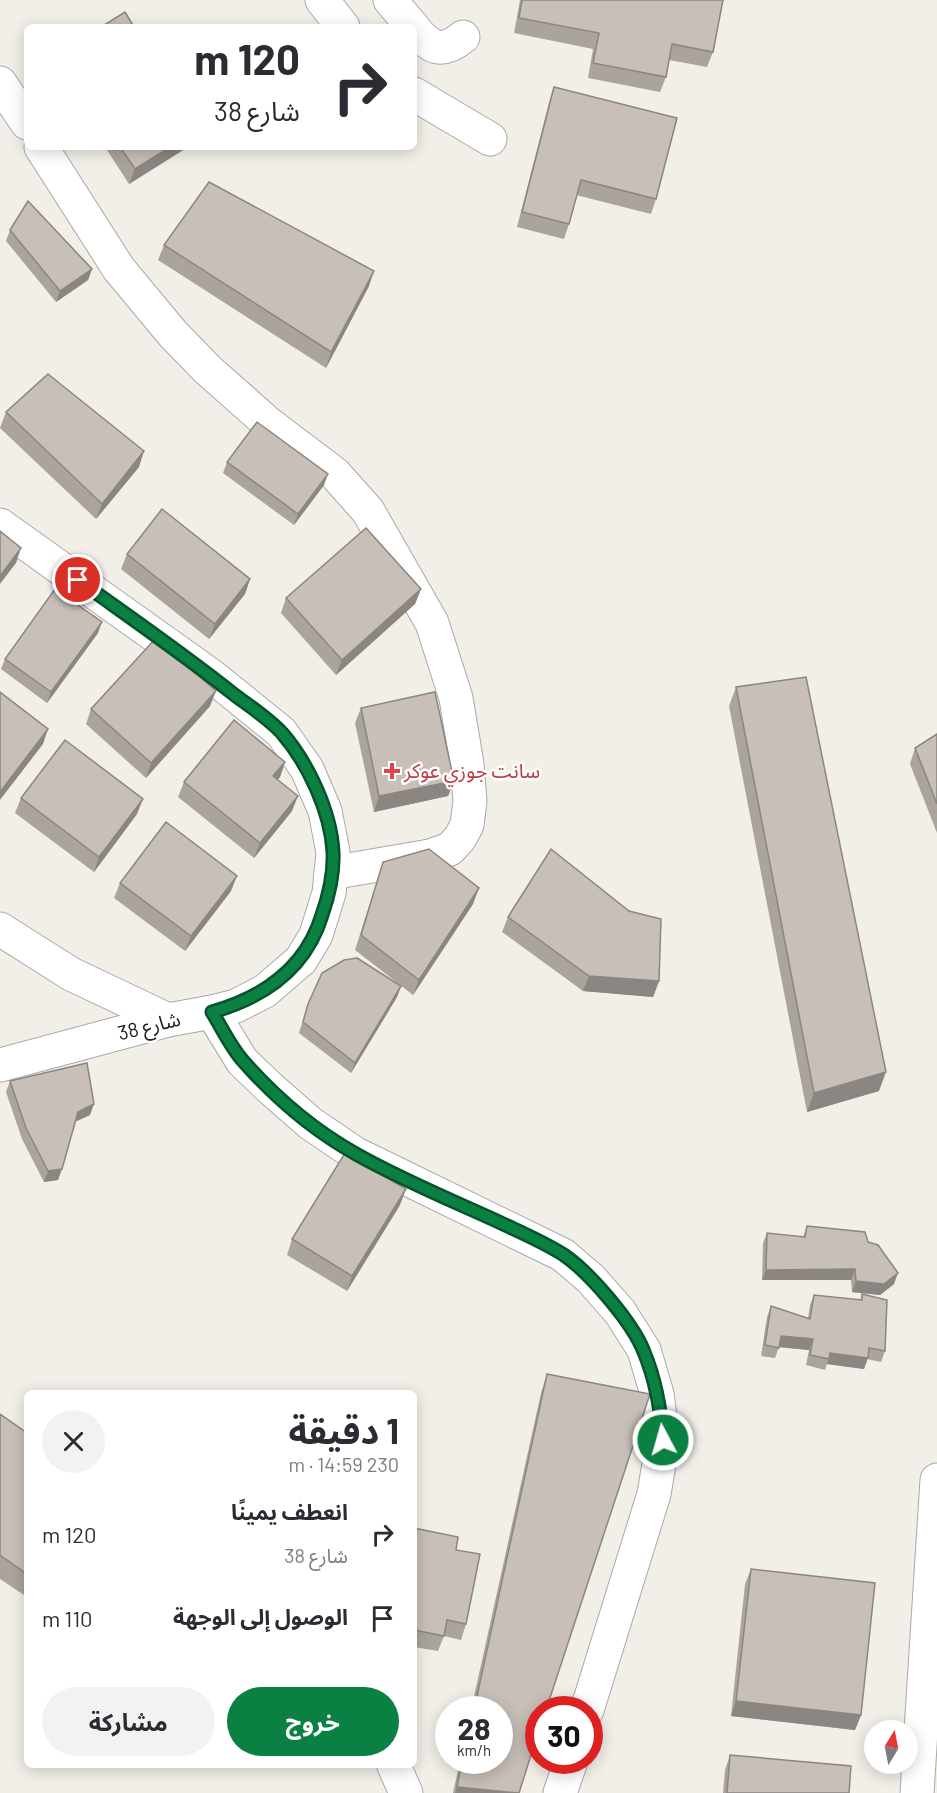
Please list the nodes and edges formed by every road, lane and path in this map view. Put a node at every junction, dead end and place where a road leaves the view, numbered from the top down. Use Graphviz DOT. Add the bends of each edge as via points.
graph roads {
  1 [pos="322,0"];
  2 [pos="390,0"];
  3 [pos="341,24"];
  4 [pos="410,24"];
  5 [pos="417,33"];
  6 [pos="463,37"];
  7 [pos="0,83"];
  8 [pos="417,96"];
  9 [pos="24,119"];
  10 [pos="489,140"];
  11 [pos="43,150"];
  12 [pos="0,525"];
  13 [pos="331,873"];
  14 [pos="0,929"];
  15 [pos="212,1012"];
  16 [pos="168,1020"];
  17 [pos="0,1065"];
  18 [pos="937,1480"];
  19 [pos="591,1696"];
  20 [pos="395,1768"];
  21 [pos="567,1774"];
  22 [pos="406,1793"];
  23 [pos="560,1793"];
  24 [pos="917,1793"];
  1 -- 3 [label="street"];
  2 -- 4 [label="street"];
  5 -- 6 [label="street" via="435,47 451,46"];
  7 -- 9 [label="street"];
  8 -- 10 [label="street"];
  11 -- 13 [label="street" via="119,269 173,334 262,418 335,474 368,511 432,623 458,709 470,801 466,825 450,849"];
  12 -- 13 [label="street, شارع 38" via="213,677 281,732 308,769 325,811 333,852"];
  13 -- 15 [label="street, شارع 38" via="316,935 301,960 265,991 236,1006"];
  14 -- 16 [label="street" via="71,974"];
  15 -- 16 [label="street, شارع 38"];
  15 -- 19 [label="street" via="242,1061 310,1123 354,1153 563,1255 620,1312 644,1350 657,1394 663,1440 654,1494"];
  16 -- 17 [label="street, شارع 38"];
  18 -- 24 [label="street"];
  20 -- 22 [label="street"];
  21 -- 23 [label="street"];
}
